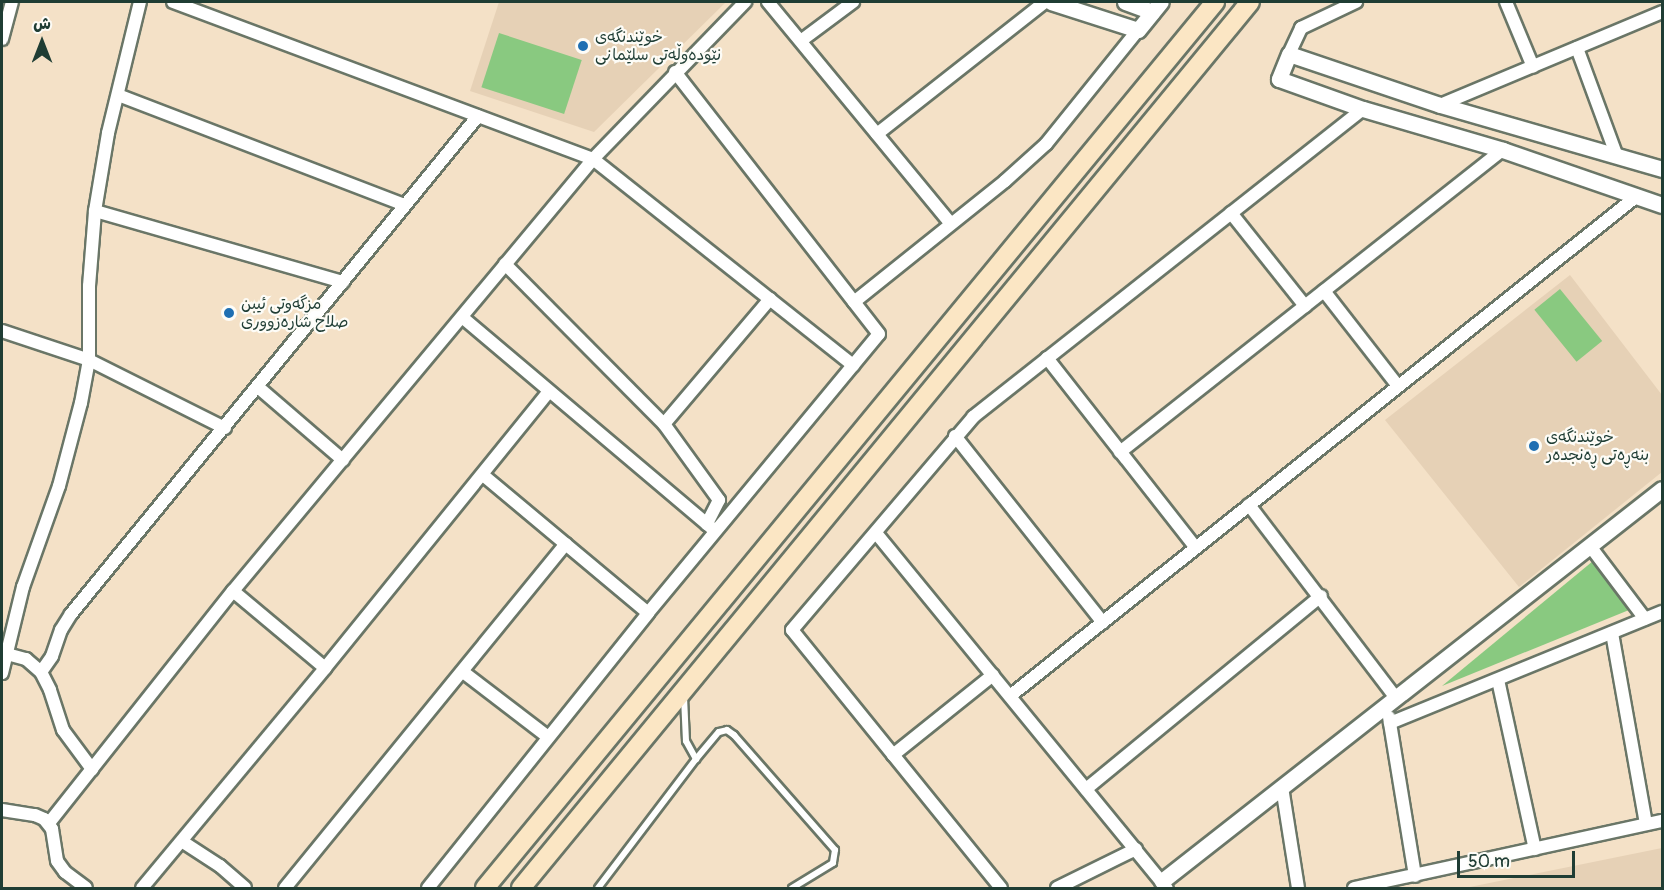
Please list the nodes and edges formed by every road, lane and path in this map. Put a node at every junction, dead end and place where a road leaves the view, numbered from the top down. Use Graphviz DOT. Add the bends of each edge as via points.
graph roads {
  1 [pos="12,2"];
  2 [pos="140,2"];
  3 [pos="173,2"];
  4 [pos="745,2"];
  5 [pos="768,2"];
  6 [pos="853,2"];
  7 [pos="1045,2"];
  8 [pos="1051,2"];
  9 [pos="1125,2"];
  10 [pos="1215,2"];
  11 [pos="1250,2"];
  12 [pos="1356,2"];
  13 [pos="1506,2"];
  14 [pos="1157,7"];
  15 [pos="1662,12"];
  16 [pos="1138,30"];
  17 [pos="2,39"];
  18 [pos="802,40"];
  19 [pos="1577,48"];
  20 [pos="1289,54"];
  21 [pos="1533,67"];
  22 [pos="675,72"];
  23 [pos="118,95"];
  24 [pos="1440,105"];
  25 [pos="1363,109"];
  26 [pos="478,116"];
  27 [pos="877,134"];
  28 [pos="1503,150"];
  29 [pos="1616,154"];
  30 [pos="593,159"];
  31 [pos="1662,169"];
  32 [pos="1637,196"];
  33 [pos="405,205"];
  34 [pos="1662,205"];
  35 [pos="95,211"];
  36 [pos="1231,213"];
  37 [pos="950,223"];
  38 [pos="505,264"];
  39 [pos="343,282"];
  40 [pos="1324,291"];
  41 [pos="770,299"];
  42 [pos="854,302"];
  43 [pos="1305,306"];
  44 [pos="462,317"];
  45 [pos="2,331"];
  46 [pos="1047,358"];
  47 [pos="88,360"];
  48 [pos="853,365"];
  49 [pos="1398,386"];
  50 [pos="258,387"];
  51 [pos="549,391"];
  52 [pos="664,424"];
  53 [pos="225,428"];
  54 [pos="955,436"];
  55 [pos="1120,452"];
  56 [pos="343,460"];
  57 [pos="483,475"];
  58 [pos="1662,489"];
  59 [pos="1249,505"];
  60 [pos="707,524"];
  61 [pos="717,532"];
  62 [pos="876,533"];
  63 [pos="566,544"];
  64 [pos="1590,546"];
  65 [pos="1196,548"];
  66 [pos="233,591"];
  67 [pos="1321,596"];
  68 [pos="1662,612"];
  69 [pos="648,613"];
  70 [pos="1646,619"];
  71 [pos="1102,623"];
  72 [pos="1612,633"];
  73 [pos="7,654"];
  74 [pos="325,668"];
  75 [pos="41,672"];
  76 [pos="463,672"];
  77 [pos="2,673"];
  78 [pos="993,675"];
  79 [pos="1498,680"];
  80 [pos="684,690"];
  81 [pos="1010,696"];
  82 [pos="1392,702"];
  83 [pos="1390,723"];
  84 [pos="548,737"];
  85 [pos="893,755"];
  86 [pos="696,759"];
  87 [pos="92,769"];
  88 [pos="1282,788"];
  89 [pos="1086,789"];
  90 [pos="2,810"];
  91 [pos="1662,821"];
  92 [pos="49,823"];
  93 [pos="1646,824"];
  94 [pos="183,843"];
  95 [pos="1136,849"];
  96 [pos="1535,849"];
  97 [pos="1415,876"];
  98 [pos="1165,885"];
  99 [pos="86,888"];
  100 [pos="142,888"];
  101 [pos="245,888"];
  102 [pos="285,888"];
  103 [pos="428,888"];
  104 [pos="485,888"];
  105 [pos="521,888"];
  106 [pos="598,888"];
  107 [pos="792,888"];
  108 [pos="1001,888"];
  109 [pos="1057,888"];
  110 [pos="1298,888"];
  111 [pos="1354,888"];
  1 -- 17 [label="street"];
  2 -- 23 [label="street"];
  3 -- 26 [label="street"];
  4 -- 22 [label="street"];
  5 -- 18 [label="street"];
  6 -- 18 [label="street"];
  7 -- 27 [label="street"];
  8 -- 16 [label="street"];
  9 -- 14 [label="street"];
  10 -- 104 [label="main road"];
  11 -- 80 [label="main road"];
  12 -- 20 [label="street" via="1301,27"];
  13 -- 21 [label="street"];
  14 -- 16 [label="street"];
  15 -- 19 [label="street"];
  16 -- 37 [label="street" via="1046,144 1005,182"];
  18 -- 27 [label="street"];
  19 -- 21 [label="street"];
  19 -- 29 [label="street"];
  20 -- 24 [label="street"];
  20 -- 25 [label="street" via="1279,79"];
  21 -- 24 [label="street"];
  22 -- 30 [label="street"];
  22 -- 42 [label="street"];
  23 -- 33 [label="street"];
  23 -- 35 [label="street"];
  24 -- 29 [label="street"];
  25 -- 28 [label="street"];
  25 -- 36 [label="street"];
  26 -- 30 [label="street"];
  26 -- 33 [label="street"];
  27 -- 37 [label="street"];
  28 -- 32 [label="street"];
  28 -- 40 [label="street"];
  29 -- 31 [label="street"];
  30 -- 38 [label="street"];
  30 -- 41 [label="street"];
  32 -- 34 [label="street"];
  32 -- 49 [label="street"];
  33 -- 39 [label="street"];
  35 -- 39 [label="street"];
  35 -- 47 [label="street"];
  36 -- 43 [label="street"];
  36 -- 46 [label="street"];
  37 -- 42 [label="street"];
  38 -- 44 [label="street"];
  38 -- 52 [label="street"];
  39 -- 50 [label="street"];
  40 -- 43 [label="street"];
  40 -- 49 [label="street"];
  41 -- 48 [label="street"];
  41 -- 52 [label="street"];
  42 -- 48 [label="street" via="879,334"];
  43 -- 55 [label="street"];
  44 -- 51 [label="street"];
  44 -- 56 [label="street"];
  45 -- 47 [label="street"];
  46 -- 54 [label="street"];
  46 -- 55 [label="street"];
  47 -- 53 [label="street"];
  47 -- 73 [label="street" via="71,444 22,587"];
  48 -- 61 [label="street"];
  49 -- 59 [label="street"];
  50 -- 53 [label="street"];
  50 -- 56 [label="street"];
  51 -- 57 [label="street"];
  51 -- 60 [label="street"];
  52 -- 60 [label="street" via="720,500"];
  53 -- 75 [label="street" via="65,621 52,656"];
  54 -- 62 [label="street"];
  54 -- 71 [label="street"];
  55 -- 65 [label="street"];
  56 -- 66 [label="street"];
  57 -- 63 [label="street"];
  57 -- 74 [label="street"];
  58 -- 64 [label="street"];
  59 -- 65 [label="street"];
  59 -- 67 [label="street"];
  60 -- 61 [label="street"];
  61 -- 69 [label="street"];
  62 -- 78 [label="street"];
  62 -- 85 [label="street" via="792,630"];
  63 -- 69 [label="street"];
  63 -- 76 [label="street"];
  64 -- 70 [label="street"];
  64 -- 82 [label="street"];
  65 -- 71 [label="street"];
  66 -- 74 [label="street"];
  66 -- 87 [label="street"];
  67 -- 82 [label="street"];
  67 -- 89 [label="street"];
  68 -- 70 [label="street"];
  69 -- 84 [label="street"];
  70 -- 72 [label="street"];
  71 -- 81 [label="street"];
  72 -- 79 [label="street"];
  72 -- 93 [label="street"];
  73 -- 75 [label="street" via="26,659"];
  73 -- 77 [label="street"];
  74 -- 94 [label="street"];
  75 -- 87 [label="street" via="63,730"];
  76 -- 84 [label="street"];
  76 -- 102 [label="street"];
  78 -- 81 [label="street"];
  78 -- 85 [label="street"];
  79 -- 83 [label="street"];
  79 -- 96 [label="street"];
  80 -- 86 [label="lane" via="686,741"];
  80 -- 105 [label="main road"];
  81 -- 89 [label="street"];
  82 -- 83 [label="street"];
  82 -- 88 [label="street"];
  83 -- 97 [label="street"];
  84 -- 103 [label="street"];
  85 -- 108 [label="street"];
  86 -- 106 [label="lane"];
  86 -- 107 [label="lane" via="719,732 731,732 831,844 836,857 833,863"];
  87 -- 92 [label="street"];
  88 -- 98 [label="street"];
  88 -- 110 [label="street"];
  89 -- 95 [label="street"];
  90 -- 92 [label="street" via="35,815"];
  91 -- 93 [label="street"];
  92 -- 99 [label="street" via="57,861"];
  93 -- 96 [label="street"];
  94 -- 100 [label="street"];
  94 -- 101 [label="street" via="220,866"];
  95 -- 98 [label="street"];
  95 -- 109 [label="street"];
  96 -- 97 [label="street"];
  97 -- 111 [label="street"];
}
